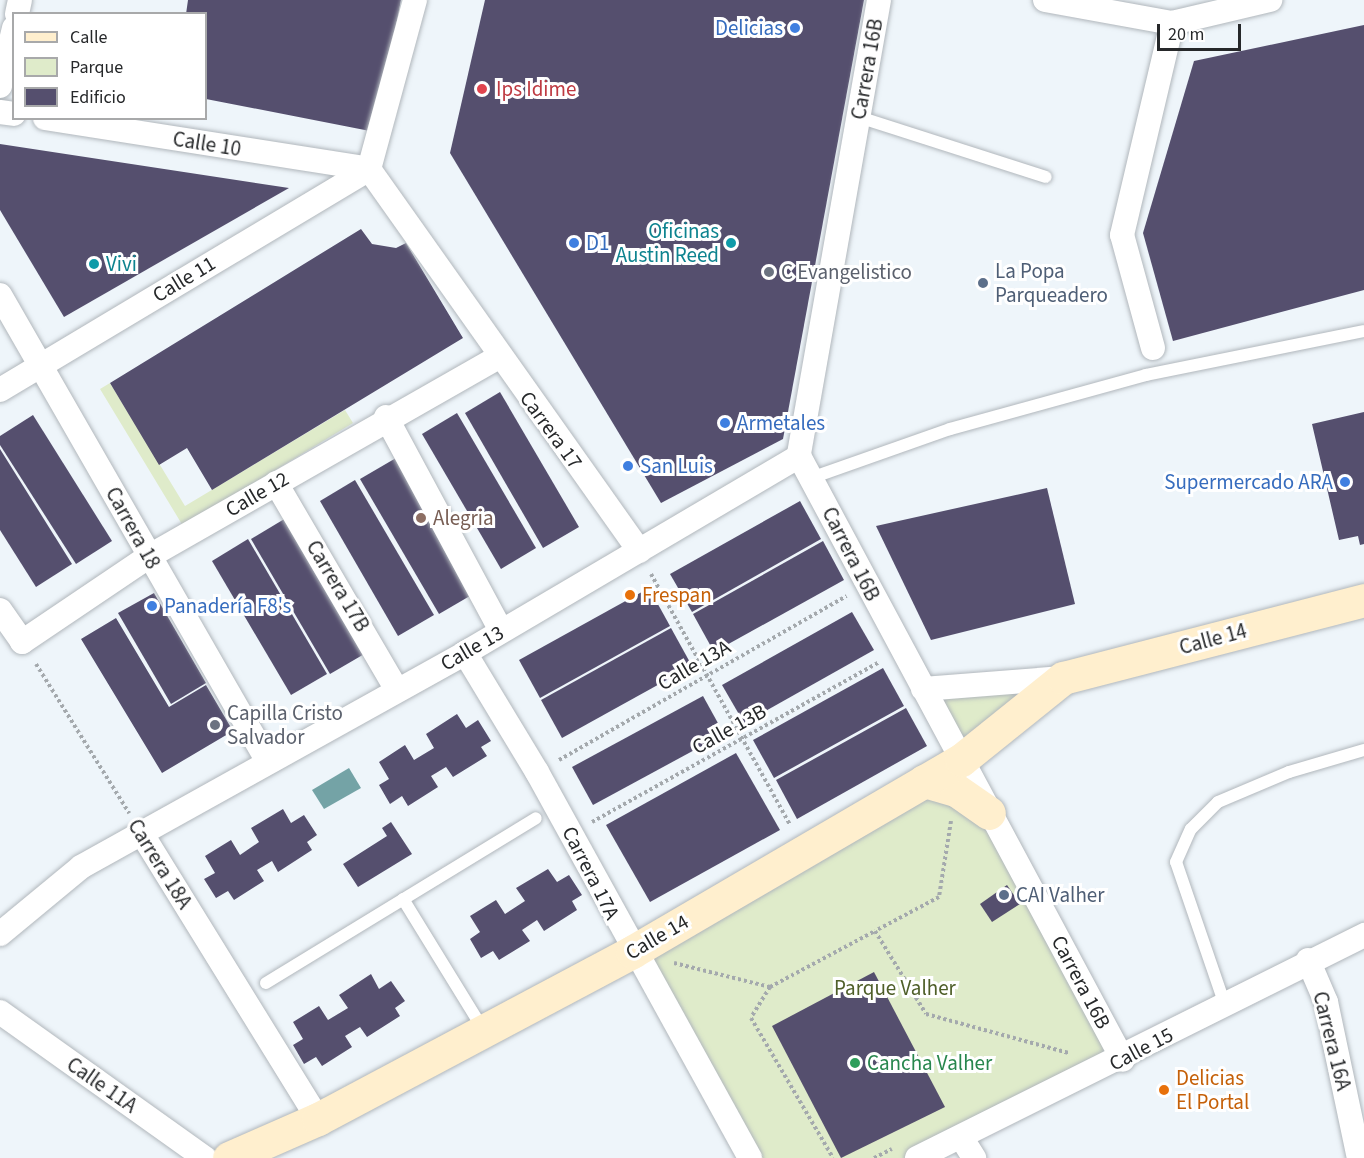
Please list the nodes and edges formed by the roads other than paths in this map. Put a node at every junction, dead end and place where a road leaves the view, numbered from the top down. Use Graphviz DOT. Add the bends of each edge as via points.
graph roads {
  1 [pos="415,0"];
  2 [pos="879,0"];
  3 [pos="1045,0"];
  4 [pos="1270,0"];
  5 [pos="1172,23"];
  6 [pos="12,36"];
  7 [pos="0,86"];
  8 [pos="859,117"];
  9 [pos="58,120"];
  10 [pos="369,169"];
  11 [pos="1046,177"];
  12 [pos="0,295"];
  13 [pos="1364,331"];
  14 [pos="1153,348"];
  15 [pos="499,357"];
  16 [pos="42,363"];
  17 [pos="0,390"];
  18 [pos="386,417"];
  19 [pos="799,456"];
  20 [pos="811,478"];
  21 [pos="276,483"];
  22 [pos="639,551"];
  23 [pos="148,557"];
  24 [pos="1364,600"];
  25 [pos="0,610"];
  26 [pos="501,631"];
  27 [pos="465,653"];
  28 [pos="1062,678"];
  29 [pos="923,689"];
  30 [pos="397,690"];
  31 [pos="1364,750"];
  32 [pos="267,760"];
  33 [pos="958,775"];
  34 [pos="989,813"];
  35 [pos="536,818"];
  36 [pos="142,834"];
  37 [pos="404,899"];
  38 [pos="0,934"];
  39 [pos="1364,936"];
  40 [pos="632,952"];
  41 [pos="1308,960"];
  42 [pos="266,984"];
  43 [pos="1225,1005"];
  44 [pos="0,1012"];
  45 [pos="484,1030"];
  46 [pos="1123,1060"];
  47 [pos="318,1119"];
  48 [pos="961,1137"];
  49 [pos="205,1158"];
  50 [pos="229,1158"];
  51 [pos="750,1158"];
  52 [pos="917,1158"];
  53 [pos="974,1158"];
  54 [pos="1359,1158"];
  1 -- 10 [label="street"];
  2 -- 8 [label="street, Carrera 16B"];
  3 -- 5 [label="street"];
  4 -- 5 [label="street"];
  5 -- 14 [label="street" via="1122,235"];
  6 -- 7 [label="street"];
  8 -- 11 [label="lane"];
  8 -- 19 [label="street, Carrera 16B"];
  9 -- 10 [label="street, Calle 10"];
  10 -- 15 [label="street, Carrera 17"];
  10 -- 16 [label="street, Calle 11"];
  12 -- 16 [label="street, Carrera 18"];
  13 -- 20 [label="lane" via="1146,375 950,429"];
  15 -- 18 [label="street, Calle 12"];
  15 -- 22 [label="street, Carrera 17"];
  16 -- 17 [label="street, Calle 11"];
  16 -- 23 [label="street, Carrera 18"];
  18 -- 21 [label="street, Calle 12"];
  18 -- 26 [label="street"];
  19 -- 20 [label="street, Carrera 16B"];
  19 -- 22 [label="street, Calle 13"];
  20 -- 29 [label="street, Carrera 16B"];
  21 -- 23 [label="street, Calle 12"];
  21 -- 30 [label="street, Carrera 17B"];
  22 -- 26 [label="street, Calle 13"];
  23 -- 25 [label="street, Calle 12" via="22,642"];
  23 -- 32 [label="street, Carrera 18"];
  24 -- 28 [label="street, Calle 14"];
  26 -- 27 [label="street, Calle 13"];
  27 -- 30 [label="street, Calle 13"];
  27 -- 40 [label="street, Carrera 17A" via="537,772"];
  28 -- 29 [label="street, Calle 14"];
  28 -- 33 [label="street, Calle 14"];
  29 -- 33 [label="street, Carrera 16B"];
  30 -- 32 [label="street, Calle 13"];
  31 -- 43 [label="lane" via="1289,771 1218,802 1191,829 1176,862"];
  32 -- 36 [label="street, Calle 13"];
  33 -- 34 [label="street"];
  33 -- 40 [label="street, Calle 14" via="924,781"];
  34 -- 46 [label="street, Carrera 16B"];
  35 -- 37 [label="lane"];
  36 -- 38 [label="street, Calle 13" via="81,867"];
  36 -- 47 [label="street, Carrera 18A"];
  37 -- 42 [label="lane"];
  37 -- 45 [label="lane"];
  39 -- 41 [label="street, Calle 15"];
  40 -- 45 [label="street, Calle 14"];
  40 -- 51 [label="street, Carrera 17A"];
  41 -- 43 [label="street, Calle 15"];
  41 -- 54 [label="street, Carrera 16A" via="1326,1002"];
  43 -- 46 [label="street, Calle 15"];
  44 -- 49 [label="street, Calle 11A"];
  45 -- 47 [label="street, Calle 14"];
  46 -- 48 [label="street, Calle 15"];
  47 -- 50 [label="street, Calle 14"];
  48 -- 52 [label="street, Calle 15"];
  48 -- 53 [label="street"];
}
